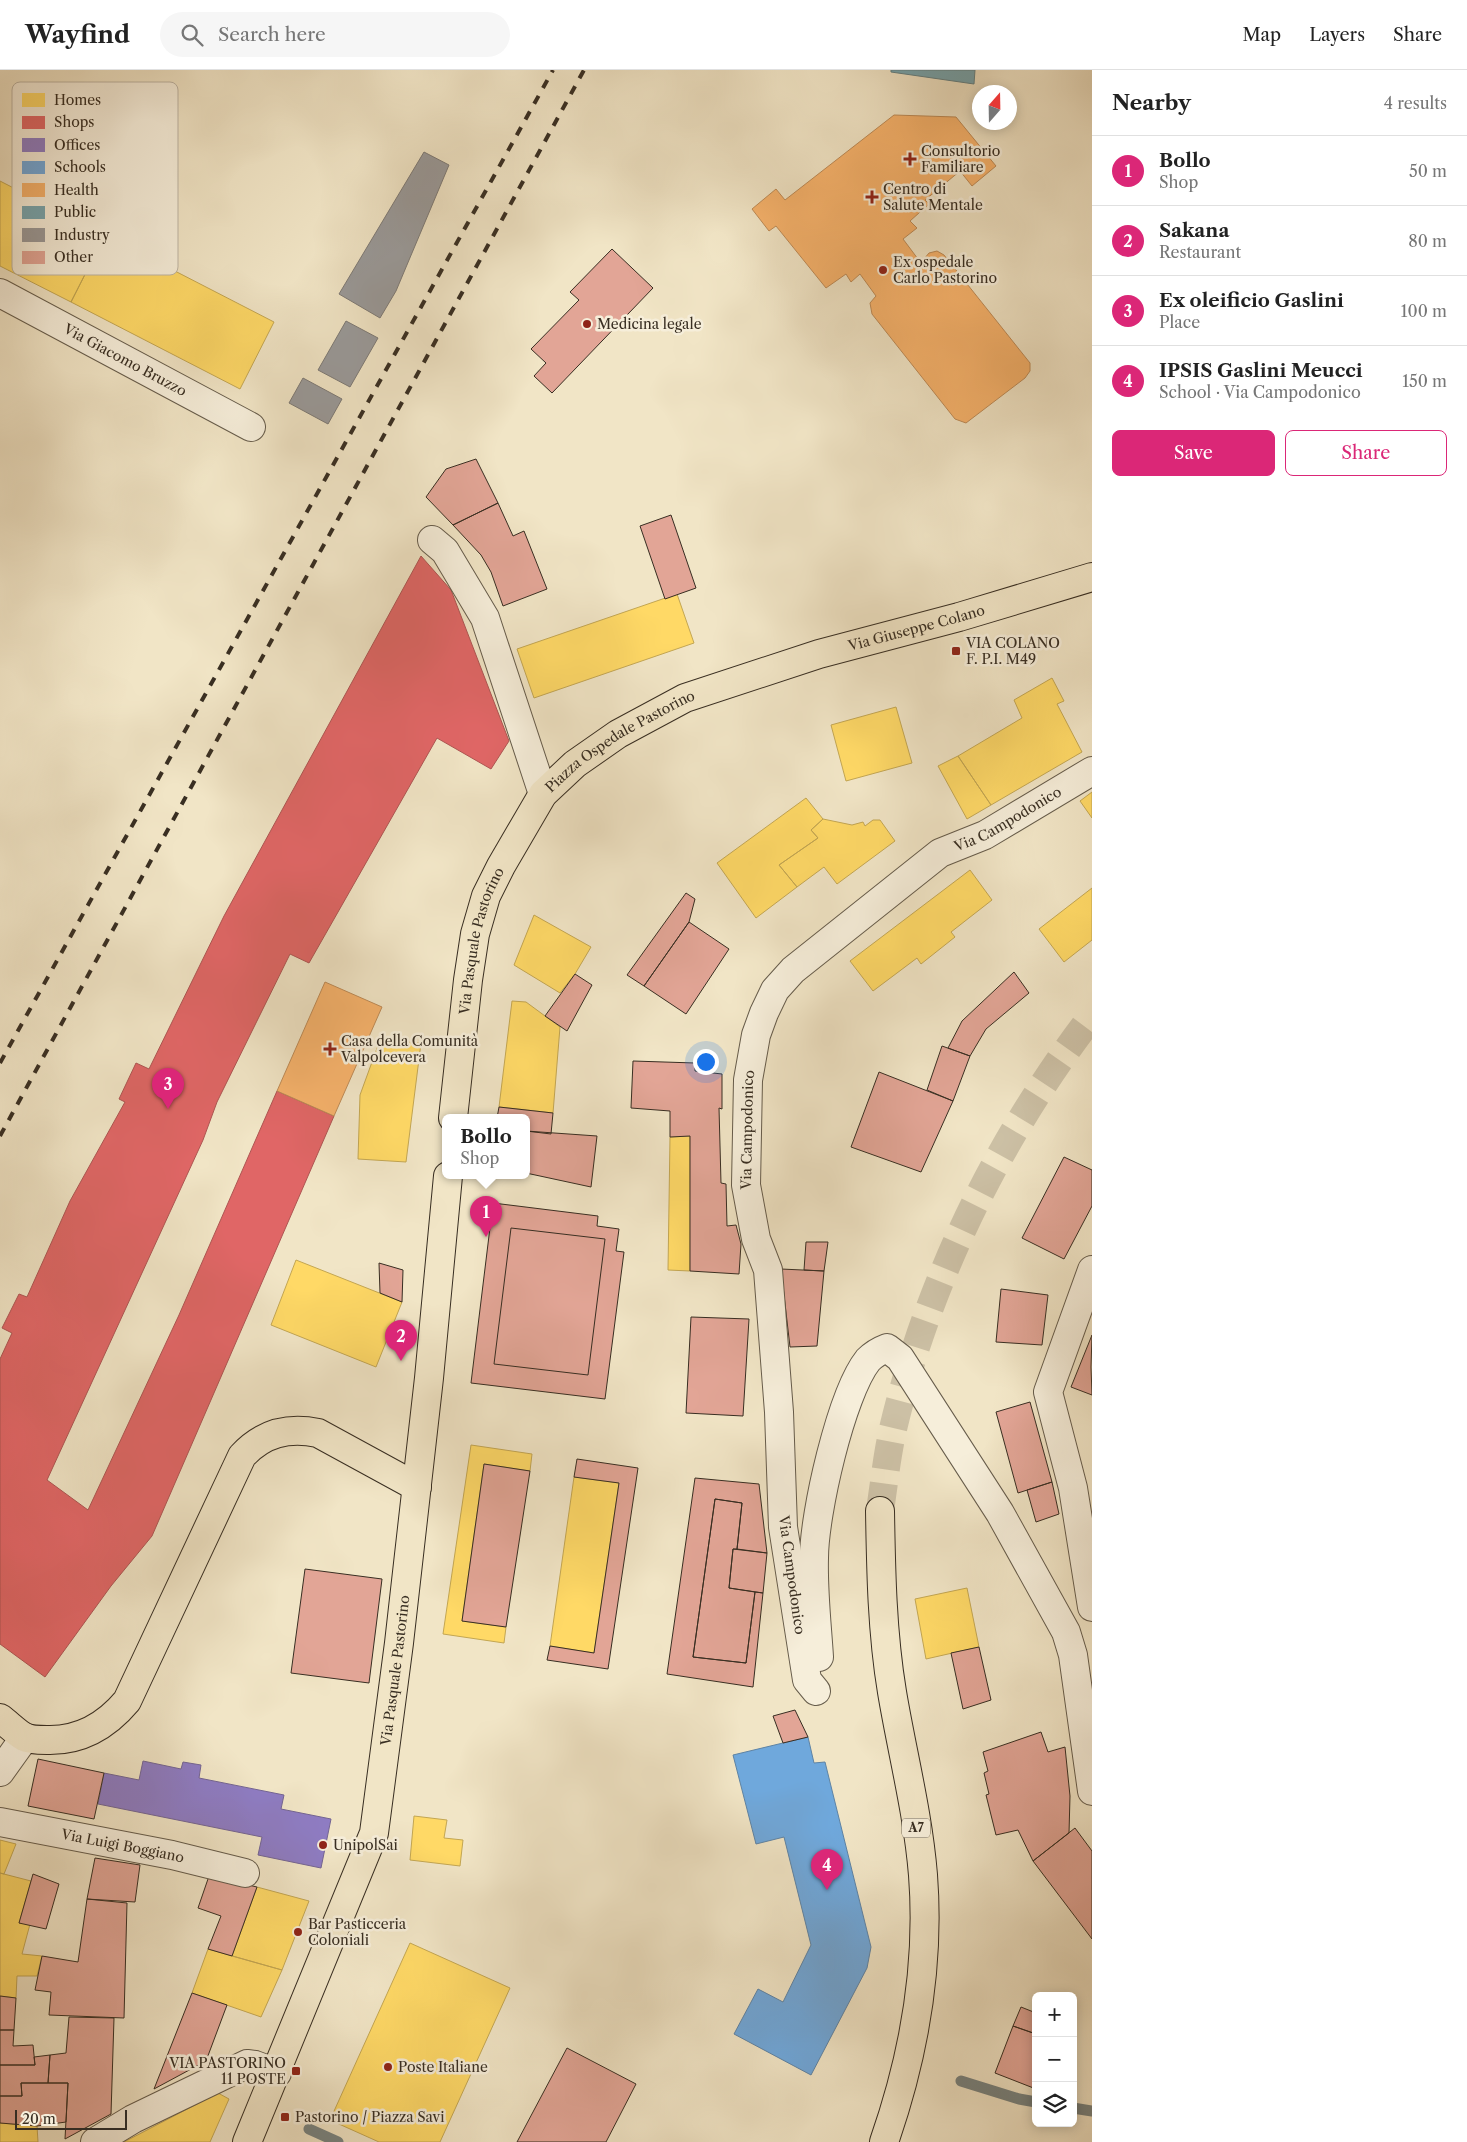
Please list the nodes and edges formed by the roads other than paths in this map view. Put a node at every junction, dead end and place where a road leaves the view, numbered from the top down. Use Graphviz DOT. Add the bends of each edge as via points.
graph roads {
  1 [pos="0,293"];
  2 [pos="251,428"];
  3 [pos="432,540"];
  4 [pos="1092,577"];
  5 [pos="740,678"];
  6 [pos="1092,771"];
  7 [pos="543,794"];
  8 [pos="522,831"];
  9 [pos="453,1114"];
  10 [pos="448,1179"];
  11 [pos="1092,1270"];
  12 [pos="417,1487"];
  13 [pos="880,1511"];
  14 [pos="1092,1607"];
  15 [pos="1081,1645"];
  16 [pos="0,1718"];
  17 [pos="25,1737"];
  18 [pos="0,1772"];
  19 [pos="1092,1791"];
  20 [pos="0,1822"];
  21 [pos="246,1873"];
  22 [pos="277,2073"];
  23 [pos="95,2142"];
  24 [pos="248,2142"];
  25 [pos="884,2142"];
  1 -- 2 [label="street, Via Giacomo Bruzzo"];
  3 -- 7 [label="street" via="445,551 486,618"];
  4 -- 5 [label="main road, Via Giuseppe Colano"];
  5 -- 7 [label="main road, Piazza Ospedale Pastorino" via="685,698 618,734 575,764"];
  6 -- 15 [label="street, Via Campodonico" via="985,835 940,853 793,970 775,990 756,1035 748,1080 746,1128 746,1185 756,1239 768,1270 779,1412 783,1526 807,1680 816,1691 820,1678 814,1557 830,1459 854,1386 867,1361 877,1351 887,1348 900,1358 1000,1513 1066,1632"];
  7 -- 8 [label="main road, Piazza Ospedale Pastorino"];
  8 -- 9 [label="main road, Via Pasquale Pastorino" via="486,896 475,934"];
  10 -- 12 [label="main road, Via Pasquale Pastorino"];
  11 -- 14 [label="street" via="1048,1392 1074,1488"];
  12 -- 17 [label="main road" via="335,1441 304,1430 286,1430 270,1435 249,1448 242,1456 127,1701 111,1718 86,1733 57,1740"];
  12 -- 22 [label="main road, Via Pasquale Pastorino" via="374,1833"];
  13 -- 25 [label="main road, A7" via="881,1589 892,1690 923,1875 924,1921 921,1991 912,2050"];
  15 -- 19 [label="street, Via Campodonico" via="1073,1655"];
  16 -- 17 [label="main road"];
  17 -- 18 [label="street"];
  20 -- 21 [label="street, Via Luigi Boggiano" via="172,1855"];
  22 -- 23 [label="street" via="246,2064 133,2119"];
  22 -- 24 [label="main road, Via Pasquale Pastorino"];
}
